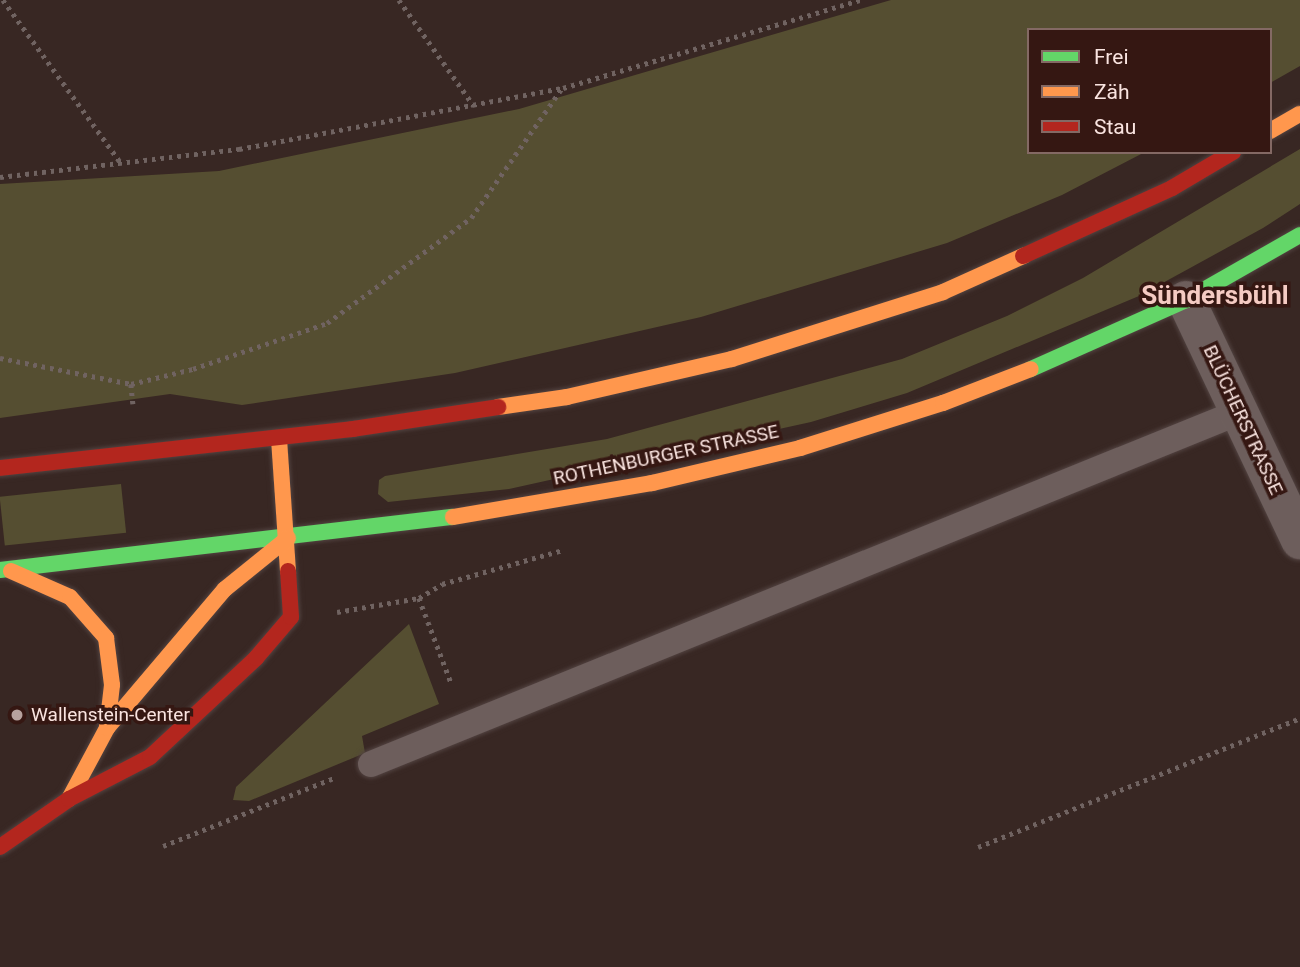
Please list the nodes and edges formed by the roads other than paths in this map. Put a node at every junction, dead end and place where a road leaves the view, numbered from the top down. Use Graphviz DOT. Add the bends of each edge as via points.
graph roads {
  1 [pos="1300,114"];
  2 [pos="1272,130"];
  3 [pos="1230,154"];
  4 [pos="1300,235"];
  5 [pos="1186,300"];
  6 [pos="1239,412"];
  7 [pos="279,439"];
  8 [pos="0,468"];
  9 [pos="288,538"];
  10 [pos="1300,540"];
  11 [pos="3,570"];
  12 [pos="107,728"];
  13 [pos="371,764"];
  14 [pos="69,799"];
  15 [pos="0,846"];
  1 -- 2 [label="main road"];
  3 -- 7 [label="main road" via="1172,188 943,292 732,359 567,397"];
  4 -- 5 [label="main road, ROTHENBURGER STRASSE"];
  5 -- 6 [label="street, BLÜCHERSTRASSE"];
  5 -- 9 [label="main road, ROTHENBURGER STRASSE" via="1081,349 943,403 800,448 567,499"];
  6 -- 10 [label="street, BLÜCHERSTRASSE"];
  6 -- 13 [label="lane"];
  7 -- 8 [label="main road"];
  7 -- 9 [label="main road"];
  9 -- 11 [label="main road, ROTHENBURGER STRASSE"];
  9 -- 12 [label="main road" via="225,589"];
  9 -- 14 [label="main road" via="291,617 256,658 150,757"];
  11 -- 12 [label="main road" via="41,580 69,597 106,638 112,685"];
  12 -- 14 [label="main road"];
  14 -- 15 [label="main road"];
}
